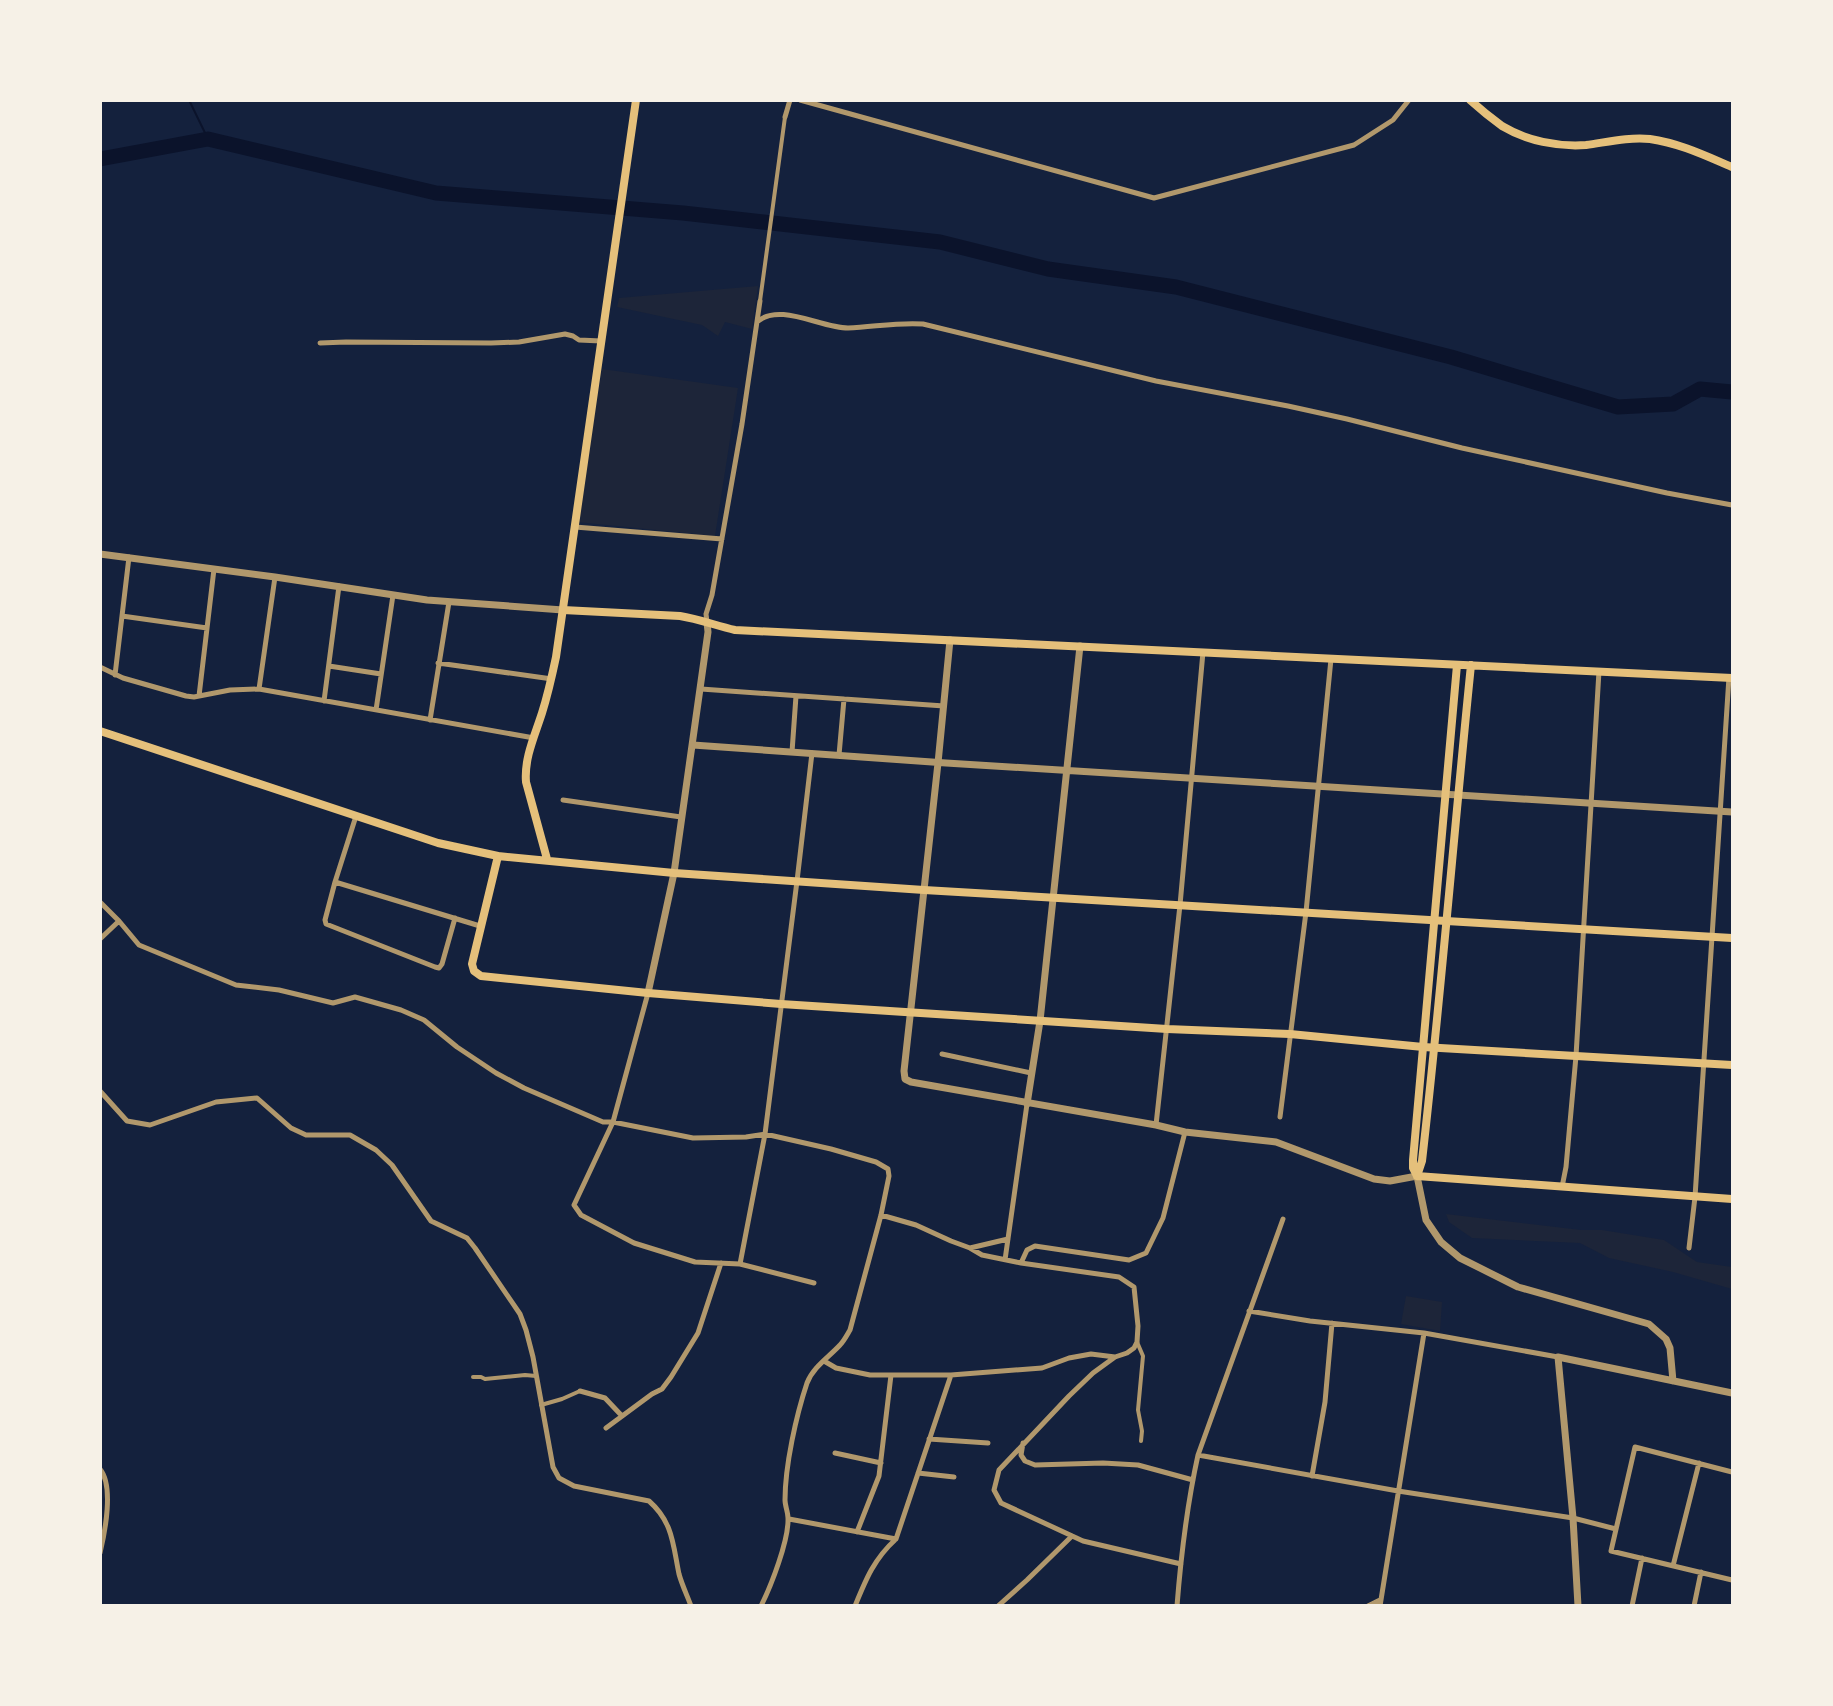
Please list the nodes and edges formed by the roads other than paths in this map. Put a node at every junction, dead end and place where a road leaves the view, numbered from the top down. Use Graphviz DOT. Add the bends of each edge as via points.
graph roads {
  1 [pos="636,100"];
  2 [pos="790,100"];
  3 [pos="800,100"];
  4 [pos="1409,100"];
  5 [pos="1470,100"];
  6 [pos="785,117"];
  7 [pos="1732,167"];
  8 [pos="760,301"];
  9 [pos="757,322"];
  10 [pos="601,341"];
  11 [pos="320,343"];
  12 [pos="1732,505"];
  13 [pos="575,527"];
  14 [pos="722,539"];
  15 [pos="100,554"];
  16 [pos="129,557"];
  17 [pos="214,569"];
  18 [pos="275,577"];
  19 [pos="339,586"];
  20 [pos="393,595"];
  21 [pos="449,602"];
  22 [pos="564,610"];
  23 [pos="123,616"];
  24 [pos="707,622"];
  25 [pos="207,628"];
  26 [pos="950,640"];
  27 [pos="1080,646"];
  28 [pos="1203,652"];
  29 [pos="1331,659"];
  30 [pos="438,663"];
  31 [pos="1457,665"];
  32 [pos="1471,665"];
  33 [pos="329,666"];
  34 [pos="100,667"];
  35 [pos="1599,671"];
  36 [pos="381,674"];
  37 [pos="115,675"];
  38 [pos="1731,677"];
  39 [pos="552,678"];
  40 [pos="259,689"];
  41 [pos="700,689"];
  42 [pos="199,696"];
  43 [pos="796,696"];
  44 [pos="844,699"];
  45 [pos="324,701"];
  46 [pos="944,706"];
  47 [pos="375,710"];
  48 [pos="430,720"];
  49 [pos="100,731"];
  50 [pos="534,738"];
  51 [pos="693,745"];
  52 [pos="792,752"];
  53 [pos="812,753"];
  54 [pos="839,755"];
  55 [pos="938,763"];
  56 [pos="1067,771"];
  57 [pos="1192,779"];
  58 [pos="1318,787"];
  59 [pos="1445,795"];
  60 [pos="1458,796"];
  61 [pos="563,800"];
  62 [pos="1592,804"];
  63 [pos="1720,812"];
  64 [pos="1732,812"];
  65 [pos="356,816"];
  66 [pos="681,817"];
  67 [pos="498,856"];
  68 [pos="547,860"];
  69 [pos="674,873"];
  70 [pos="797,881"];
  71 [pos="335,882"];
  72 [pos="924,890"];
  73 [pos="1052,897"];
  74 [pos="100,902"];
  75 [pos="1180,905"];
  76 [pos="1306,912"];
  77 [pos="455,918"];
  78 [pos="1435,920"];
  79 [pos="119,921"];
  80 [pos="1448,921"];
  81 [pos="480,926"];
  82 [pos="1584,930"];
  83 [pos="1712,937"];
  84 [pos="1732,938"];
  85 [pos="100,939"];
  86 [pos="648,993"];
  87 [pos="781,1004"];
  88 [pos="911,1011"];
  89 [pos="1040,1021"];
  90 [pos="1167,1029"];
  91 [pos="1290,1034"];
  92 [pos="1423,1047"];
  93 [pos="1433,1047"];
  94 [pos="942,1054"];
  95 [pos="1576,1056"];
  96 [pos="1704,1063"];
  97 [pos="1732,1065"];
  98 [pos="1030,1073"];
  99 [pos="100,1090"];
  100 [pos="1027,1104"];
  101 [pos="1280,1117"];
  102 [pos="613,1122"];
  103 [pos="1156,1125"];
  104 [pos="1185,1132"];
  105 [pos="765,1134"];
  106 [pos="1417,1176"];
  107 [pos="1562,1187"];
  108 [pos="1695,1197"];
  109 [pos="1732,1199"];
  110 [pos="881,1215"];
  111 [pos="1283,1219"];
  112 [pos="1008,1239"];
  113 [pos="970,1248"];
  114 [pos="1689,1248"];
  115 [pos="1005,1260"];
  116 [pos="722,1263"];
  117 [pos="1021,1263"];
  118 [pos="740,1264"];
  119 [pos="814,1283"];
  120 [pos="1249,1311"];
  121 [pos="1332,1323"];
  122 [pos="1424,1333"];
  123 [pos="1137,1342"];
  124 [pos="1558,1357"];
  125 [pos="1116,1358"];
  126 [pos="824,1361"];
  127 [pos="891,1375"];
  128 [pos="536,1376"];
  129 [pos="951,1376"];
  130 [pos="473,1377"];
  131 [pos="1673,1381"];
  132 [pos="580,1391"];
  133 [pos="1732,1394"];
  134 [pos="541,1405"];
  135 [pos="622,1416"];
  136 [pos="606,1428"];
  137 [pos="929,1439"];
  138 [pos="1141,1441"];
  139 [pos="988,1443"];
  140 [pos="1023,1443"];
  141 [pos="835,1453"];
  142 [pos="1198,1455"];
  143 [pos="881,1463"];
  144 [pos="1699,1463"];
  145 [pos="100,1469"];
  146 [pos="1732,1472"];
  147 [pos="918,1473"];
  148 [pos="1312,1476"];
  149 [pos="954,1477"];
  150 [pos="1193,1480"];
  151 [pos="1398,1491"];
  152 [pos="1573,1518"];
  153 [pos="789,1519"];
  154 [pos="1617,1529"];
  155 [pos="857,1532"];
  156 [pos="1072,1536"];
  157 [pos="896,1539"];
  158 [pos="100,1553"];
  159 [pos="1642,1558"];
  160 [pos="1181,1564"];
  161 [pos="1673,1566"];
  162 [pos="1701,1572"];
  163 [pos="1732,1580"];
  164 [pos="1380,1603"];
  165 [pos="691,1605"];
  166 [pos="761,1605"];
  167 [pos="855,1605"];
  168 [pos="998,1605"];
  169 [pos="1177,1605"];
  170 [pos="1368,1605"];
  171 [pos="1578,1605"];
  172 [pos="1632,1605"];
  173 [pos="1694,1605"];
  1 -- 10 [label="main road"];
  2 -- 6 [label="street"];
  3 -- 4 [label="street" via="1154,198 1354,145 1393,120"];
  5 -- 7 [label="main road" via="1502,126 1534,140 1570,145 1650,139"];
  6 -- 8 [label="street"];
  8 -- 9 [label="street"];
  9 -- 12 [label="street" via="783,315 846,328 903,322 923,324 1156,381"];
  9 -- 14 [label="street"];
  10 -- 11 [label="street" via="579,340 565,334 519,342"];
  10 -- 13 [label="main road"];
  13 -- 14 [label="street"];
  13 -- 22 [label="main road"];
  14 -- 24 [label="street"];
  15 -- 16 [label="street"];
  16 -- 17 [label="street"];
  16 -- 23 [label="street"];
  17 -- 18 [label="street"];
  17 -- 25 [label="street"];
  18 -- 19 [label="street"];
  18 -- 40 [label="street"];
  19 -- 20 [label="street"];
  19 -- 33 [label="street"];
  20 -- 21 [label="street"];
  20 -- 36 [label="street"];
  21 -- 22 [label="street"];
  21 -- 30 [label="street"];
  22 -- 24 [label="main road" via="680,616"];
  22 -- 39 [label="main road"];
  23 -- 25 [label="street"];
  23 -- 37 [label="street"];
  24 -- 26 [label="main road" via="735,630"];
  24 -- 41 [label="street"];
  25 -- 42 [label="street"];
  26 -- 27 [label="main road"];
  26 -- 46 [label="street"];
  27 -- 28 [label="main road"];
  27 -- 56 [label="street"];
  28 -- 29 [label="main road"];
  28 -- 57 [label="street"];
  29 -- 31 [label="main road"];
  29 -- 58 [label="street"];
  30 -- 39 [label="street"];
  30 -- 48 [label="street"];
  31 -- 32 [label="main road"];
  31 -- 59 [label="main road"];
  32 -- 35 [label="main road"];
  32 -- 60 [label="main road"];
  33 -- 36 [label="street"];
  33 -- 45 [label="street"];
  34 -- 37 [label="street"];
  35 -- 38 [label="main road"];
  35 -- 62 [label="street"];
  36 -- 47 [label="street"];
  37 -- 42 [label="street" via="180,695"];
  38 -- 63 [label="street"];
  39 -- 50 [label="main road"];
  40 -- 42 [label="street"];
  40 -- 45 [label="street"];
  41 -- 43 [label="street"];
  41 -- 51 [label="street"];
  43 -- 44 [label="street"];
  43 -- 52 [label="street"];
  44 -- 46 [label="street"];
  44 -- 54 [label="street"];
  45 -- 47 [label="street"];
  46 -- 55 [label="street"];
  47 -- 48 [label="street"];
  48 -- 50 [label="street"];
  49 -- 65 [label="main road"];
  50 -- 68 [label="main road" via="526,782"];
  51 -- 52 [label="street"];
  51 -- 66 [label="street"];
  52 -- 53 [label="street"];
  53 -- 54 [label="street"];
  53 -- 70 [label="street"];
  54 -- 55 [label="street"];
  55 -- 56 [label="street"];
  55 -- 72 [label="street"];
  56 -- 57 [label="street"];
  56 -- 73 [label="street"];
  57 -- 58 [label="street"];
  57 -- 75 [label="street"];
  58 -- 59 [label="street"];
  58 -- 76 [label="street"];
  59 -- 60 [label="street"];
  59 -- 78 [label="main road"];
  60 -- 62 [label="street"];
  60 -- 80 [label="main road"];
  61 -- 66 [label="street"];
  62 -- 63 [label="street"];
  62 -- 82 [label="street"];
  63 -- 64 [label="street"];
  63 -- 83 [label="street"];
  65 -- 67 [label="main road" via="438,843"];
  65 -- 71 [label="street"];
  66 -- 69 [label="street"];
  67 -- 68 [label="main road"];
  67 -- 81 [label="main road"];
  68 -- 69 [label="main road"];
  69 -- 70 [label="main road"];
  69 -- 86 [label="street"];
  70 -- 72 [label="main road"];
  70 -- 87 [label="street"];
  71 -- 77 [label="street"];
  71 -- 77 [label="street" via="326,924 435,967 442,964"];
  72 -- 73 [label="main road"];
  72 -- 88 [label="street"];
  73 -- 75 [label="main road"];
  73 -- 89 [label="street"];
  74 -- 79 [label="street"];
  75 -- 76 [label="main road"];
  75 -- 90 [label="street"];
  76 -- 78 [label="main road"];
  76 -- 91 [label="street"];
  77 -- 81 [label="street"];
  78 -- 80 [label="main road"];
  78 -- 92 [label="main road"];
  79 -- 85 [label="street"];
  79 -- 102 [label="street" via="139,945 236,985 279,990 333,1004 355,997 401,1010 424,1020 471,1057 524,1088 603,1122"];
  80 -- 82 [label="main road"];
  80 -- 93 [label="main road"];
  81 -- 86 [label="main road" via="472,964 478,975"];
  82 -- 83 [label="main road"];
  82 -- 95 [label="street"];
  83 -- 84 [label="main road"];
  83 -- 96 [label="street"];
  86 -- 87 [label="main road"];
  86 -- 102 [label="street"];
  87 -- 88 [label="main road"];
  87 -- 105 [label="street"];
  88 -- 89 [label="main road"];
  88 -- 100 [label="street" via="905,1079"];
  89 -- 90 [label="main road"];
  89 -- 98 [label="street"];
  90 -- 91 [label="main road"];
  90 -- 103 [label="street"];
  91 -- 92 [label="main road"];
  91 -- 101 [label="street"];
  92 -- 93 [label="main road"];
  92 -- 106 [label="main road" via="1413,1160"];
  93 -- 95 [label="main road"];
  93 -- 106 [label="main road" via="1422,1161"];
  94 -- 98 [label="street"];
  95 -- 96 [label="main road"];
  95 -- 107 [label="street"];
  96 -- 97 [label="main road"];
  96 -- 108 [label="street"];
  98 -- 100 [label="street"];
  99 -- 128 [label="street" via="127,1121 150,1125 216,1102 256,1098 291,1128 306,1135 350,1135 376,1150 392,1165 431,1221 467,1238 475,1248 520,1314"];
  100 -- 103 [label="street"];
  100 -- 112 [label="street"];
  102 -- 105 [label="street" via="693,1138"];
  102 -- 116 [label="street" via="574,1205 580,1215 634,1243 694,1262"];
  103 -- 104 [label="street"];
  104 -- 106 [label="street" via="1276,1142 1374,1179 1390,1181"];
  104 -- 117 [label="street" via="1163,1218 1146,1253 1129,1260 1035,1246 1027,1250"];
  105 -- 110 [label="street" via="876,1161 888,1169"];
  105 -- 118 [label="street"];
  106 -- 107 [label="main road"];
  106 -- 131 [label="street" via="1426,1220 1441,1242 1460,1258 1518,1287 1649,1324 1670,1347"];
  107 -- 108 [label="main road"];
  108 -- 109 [label="main road"];
  108 -- 114 [label="street"];
  110 -- 113 [label="street"];
  110 -- 126 [label="street" via="850,1330"];
  111 -- 120 [label="street"];
  112 -- 113 [label="street"];
  112 -- 115 [label="street"];
  113 -- 115 [label="street"];
  115 -- 117 [label="street"];
  116 -- 118 [label="street"];
  116 -- 135 [label="street" via="698,1333 671,1377 662,1389"];
  117 -- 123 [label="street" via="1127,1281 1134,1287"];
  118 -- 119 [label="street"];
  120 -- 121 [label="street"];
  120 -- 142 [label="street"];
  121 -- 122 [label="street"];
  121 -- 148 [label="street" via="1325,1402"];
  122 -- 124 [label="street"];
  122 -- 151 [label="street"];
  123 -- 125 [label="street" via="1128,1353"];
  123 -- 138 [label="street" via="1143,1356 1138,1410"];
  124 -- 131 [label="street"];
  124 -- 152 [label="street"];
  125 -- 129 [label="street" via="1091,1354 1042,1368"];
  125 -- 140 [label="street" via="1093,1373"];
  126 -- 127 [label="street" via="836,1368"];
  126 -- 153 [label="street" via="808,1381 794,1432 785,1502"];
  127 -- 129 [label="street"];
  127 -- 143 [label="street"];
  128 -- 130 [label="street"];
  128 -- 134 [label="street"];
  129 -- 137 [label="street"];
  131 -- 133 [label="street"];
  132 -- 134 [label="street"];
  132 -- 135 [label="street" via="605,1398"];
  134 -- 165 [label="street" via="553,1467 559,1478 574,1486 649,1502 655,1507 673,1537 680,1576"];
  135 -- 136 [label="street"];
  137 -- 139 [label="street"];
  137 -- 147 [label="street"];
  140 -- 150 [label="street" via="1021,1455 1035,1466 1138,1465"];
  140 -- 156 [label="street" via="999,1470 994,1490 1001,1503"];
  141 -- 143 [label="street"];
  142 -- 148 [label="street"];
  142 -- 150 [label="street"];
  143 -- 155 [label="street"];
  144 -- 146 [label="street"];
  144 -- 154 [label="street" via="1635,1448"];
  144 -- 161 [label="street"];
  145 -- 158 [label="street" via="107,1491"];
  147 -- 149 [label="street"];
  147 -- 157 [label="street"];
  148 -- 151 [label="street"];
  150 -- 160 [label="street"];
  151 -- 152 [label="street"];
  151 -- 164 [label="street"];
  152 -- 154 [label="street"];
  152 -- 171 [label="street"];
  153 -- 155 [label="street"];
  153 -- 166 [label="street" via="772,1584"];
  154 -- 159 [label="street" via="1611,1551"];
  155 -- 157 [label="street"];
  156 -- 160 [label="street"];
  156 -- 168 [label="street"];
  157 -- 167 [label="street" via="872,1566"];
  159 -- 161 [label="street"];
  159 -- 172 [label="street"];
  160 -- 169 [label="street"];
  161 -- 162 [label="street"];
  162 -- 163 [label="street"];
  162 -- 173 [label="street"];
  164 -- 170 [label="street"];
}
